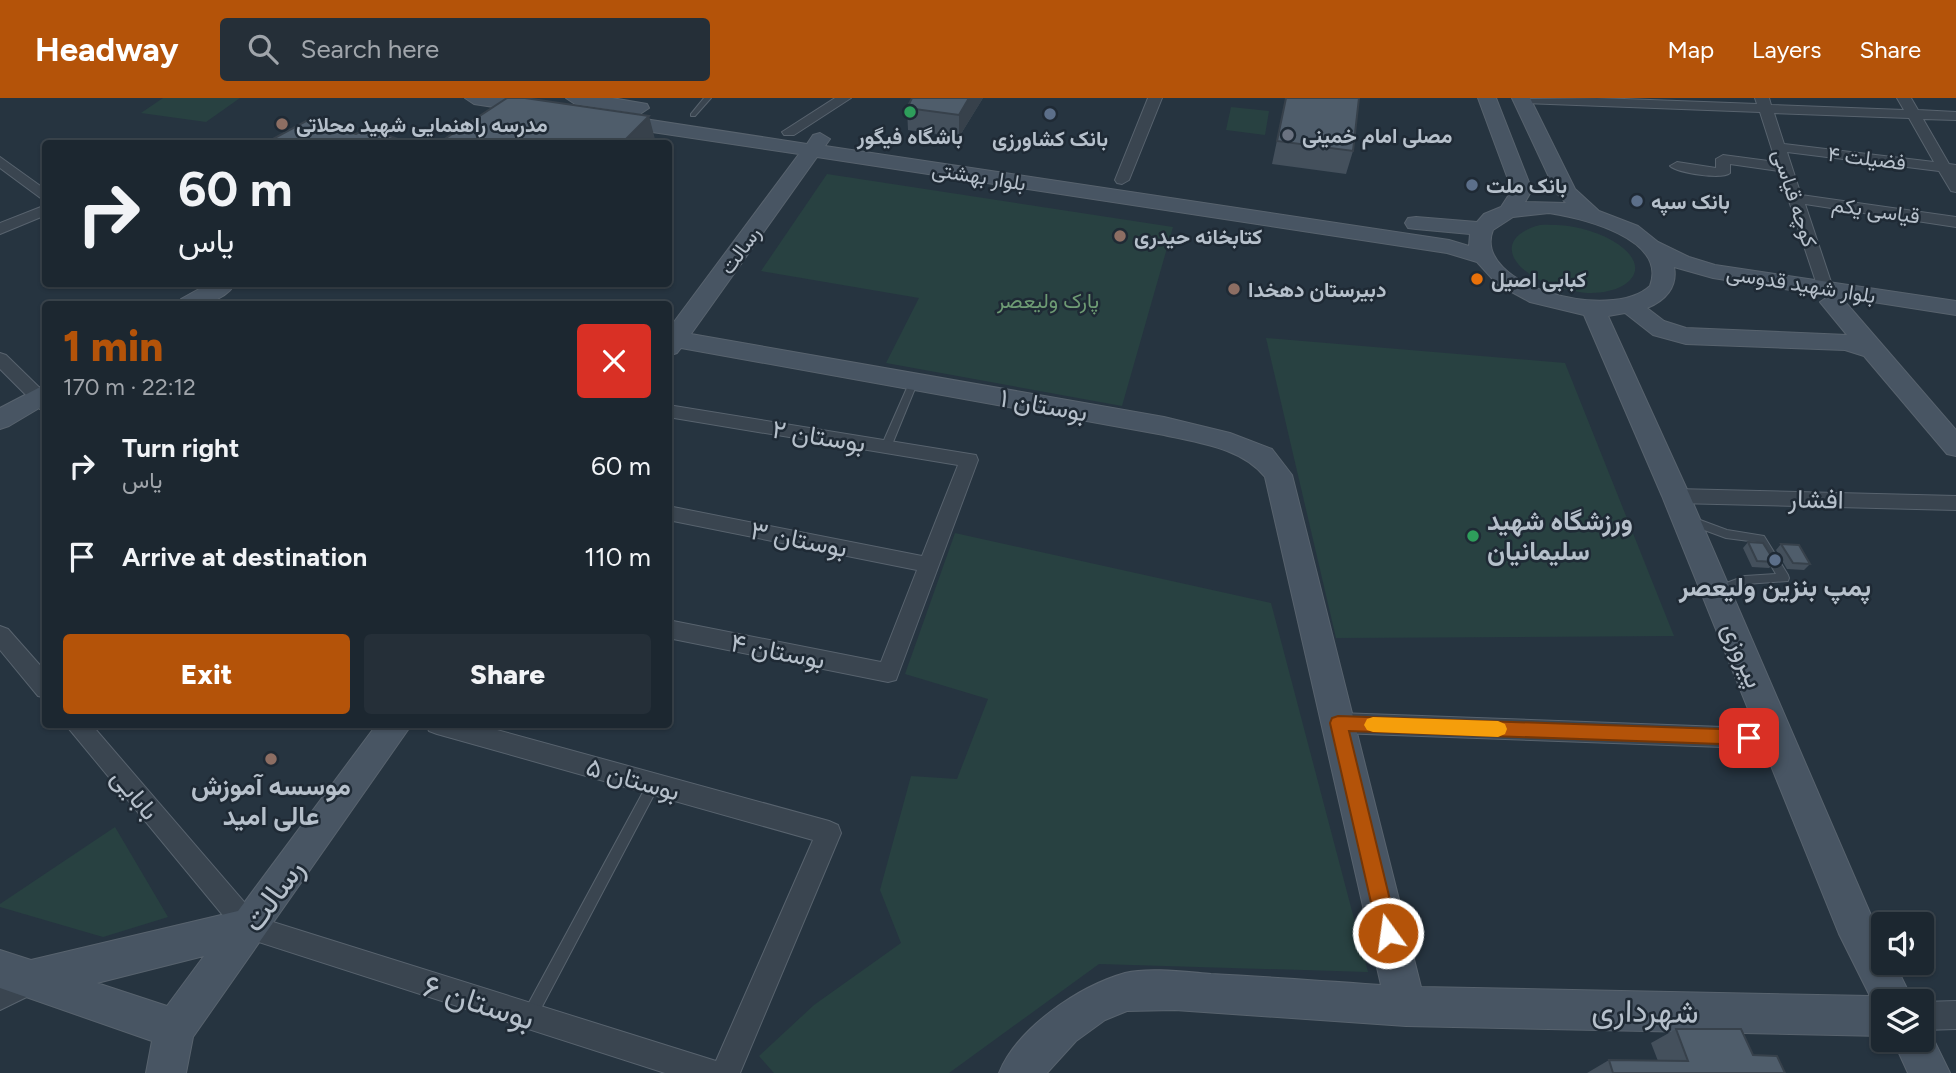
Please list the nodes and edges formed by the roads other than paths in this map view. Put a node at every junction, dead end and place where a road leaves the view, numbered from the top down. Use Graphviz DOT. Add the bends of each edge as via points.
graph roads {
  1 [pos="474,98"];
  2 [pos="575,98"];
  3 [pos="708,98"];
  4 [pos="844,98"];
  5 [pos="1155,98"];
  6 [pos="1487,98"];
  7 [pos="1521,98"];
  8 [pos="1904,98"];
  9 [pos="1643,100"];
  10 [pos="523,101"];
  11 [pos="1763,103"];
  12 [pos="1913,114"];
  13 [pos="693,116"];
  14 [pos="1956,116"];
  15 [pos="496,118"];
  16 [pos="789,132"];
  17 [pos="816,144"];
  18 [pos="1778,147"];
  19 [pos="0,161"];
  20 [pos="1676,166"];
  21 [pos="1785,168"];
  22 [pos="1950,168"];
  23 [pos="1122,180"];
  24 [pos="1956,188"];
  25 [pos="42,195"];
  26 [pos="1795,198"];
  27 [pos="42,211"];
  28 [pos="1509,211"];
  29 [pos="1592,215"];
  30 [pos="1956,222"];
  31 [pos="0,229"];
  32 [pos="1482,229"];
  33 [pos="1650,247"];
  34 [pos="1484,257"];
  35 [pos="1663,284"];
  36 [pos="219,287"];
  37 [pos="1828,295"];
  38 [pos="194,301"];
  39 [pos="1631,306"];
  40 [pos="1956,308"];
  41 [pos="1593,309"];
  42 [pos="1956,322"];
  43 [pos="672,343"];
  44 [pos="1873,350"];
  45 [pos="0,359"];
  46 [pos="914,381"];
  47 [pos="42,397"];
  48 [pos="42,399"];
  49 [pos="672,412"];
  50 [pos="0,420"];
  51 [pos="886,447"];
  52 [pos="1956,447"];
  53 [pos="1956,503"];
  54 [pos="1681,507"];
  55 [pos="672,514"];
  56 [pos="929,565"];
  57 [pos="1717,591"];
  58 [pos="672,630"];
  59 [pos="0,635"];
  60 [pos="42,684"];
  61 [pos="1338,723"];
  62 [pos="79,728"];
  63 [pos="393,728"];
  64 [pos="450,728"];
  65 [pos="1778,738"];
  66 [pos="653,785"];
  67 [pos="249,928"];
  68 [pos="11,981"];
  69 [pos="1887,989"];
  70 [pos="1406,1006"];
  71 [pos="1956,1015"];
  72 [pos="1871,1016"];
  73 [pos="1934,1016"];
  74 [pos="528,1018"];
  75 [pos="1919,1052"];
  76 [pos="175,1060"];
  77 [pos="1020,1072"];
  78 [pos="710,1073"];
  79 [pos="726,1073"];
  80 [pos="1930,1073"];
  1 -- 10 [label="main road, بلوار بهشتی"];
  2 -- 13 [label="main road, بلوار بهشتی"];
  3 -- 13 [label="lane"];
  4 -- 16 [label="street"];
  5 -- 23 [label="street"];
  6 -- 28 [label="main road" via="1522,190"];
  7 -- 9 [label="street"];
  7 -- 29 [label="main road" via="1566,192"];
  8 -- 12 [label="street"];
  9 -- 11 [label="street"];
  10 -- 15 [label="main road"];
  10 -- 17 [label="main road, بلوار بهشتی"];
  11 -- 12 [label="street"];
  11 -- 18 [label="street, کوچه قیاسی"];
  12 -- 14 [label="street"];
  12 -- 22 [label="street"];
  13 -- 16 [label="main road, بلوار بهشتی"];
  16 -- 17 [label="main road, بلوار بهشتی"];
  17 -- 23 [label="main road, بلوار بهشتی"];
  17 -- 34 [label="main road, بلوار بهشتی" via="1449,247"];
  17 -- 43 [label="main road, رسالت"];
  18 -- 21 [label="street, کوچه قیاسی"];
  18 -- 22 [label="street, فضیلت ۴"];
  19 -- 25 [label="street"];
  20 -- 21 [label="street" via="1723,173 1723,159"];
  21 -- 26 [label="street, کوچه قیاسی"];
  22 -- 24 [label="street"];
  23 -- 32 [label="main road, بلوار بهشتی" via="1446,228"];
  26 -- 30 [label="street, قیاسی یکم"];
  26 -- 37 [label="street, کوچه قیاسی"];
  27 -- 31 [label="street"];
  28 -- 29 [label="main road" via="1549,207"];
  28 -- 32 [label="main road"];
  29 -- 33 [label="main road, بلوار شهید قدوسی" via="1625,229"];
  32 -- 34 [label="main road" via="1479,242"];
  33 -- 35 [label="main road" via="1665,272"];
  33 -- 37 [label="main road, بلوار شهید قدوسی" via="1713,271"];
  34 -- 41 [label="main road" via="1496,272 1526,291"];
  35 -- 37 [label="main road"];
  35 -- 39 [label="main road" via="1646,301"];
  36 -- 38 [label="main road"];
  37 -- 40 [label="main road, بلوار شهید قدوسی"];
  37 -- 42 [label="main road, بلوار شهید قدوسی"];
  37 -- 44 [label="main road"];
  39 -- 41 [label="main road"];
  39 -- 44 [label="main road" via="1663,331 1686,336 1846,342"];
  41 -- 54 [label="main road, پیروزی"];
  43 -- 46 [label="main road, بوستان ۱"];
  44 -- 52 [label="main road"];
  45 -- 47 [label="street"];
  46 -- 51 [label="lane"];
  46 -- 61 [label="main road, بوستان ۱" via="1164,426 1221,439 1263,456 1278,475"];
  48 -- 50 [label="main road"];
  49 -- 51 [label="street, بوستان ۲"];
  51 -- 56 [label="street, بوستان ۲" via="969,460"];
  53 -- 54 [label="street, افشار"];
  54 -- 57 [label="main road, پیروزی"];
  54 -- 57 [label="lane" via="1726,534 1760,539 1784,578 1745,580"];
  55 -- 56 [label="street, بوستان ۳"];
  56 -- 58 [label="street, بوستان ۴" via="888,673"];
  57 -- 65 [label="main road, پیروزی"];
  59 -- 60 [label="street"];
  61 -- 65 [label="street"];
  61 -- 70 [label="main road"];
  62 -- 67 [label="street, بابایی"];
  63 -- 67 [label="main road, رسالت"];
  64 -- 66 [label="street, بوستان ۵"];
  65 -- 69 [label="main road, پیروزی" via="1858,934"];
  66 -- 74 [label="lane"];
  66 -- 79 [label="street, بوستان ۵" via="829,833"];
  67 -- 68 [label="main road"];
  67 -- 74 [label="street, بوستان ۶"];
  67 -- 76 [label="main road, رسالت"];
  68 -- 76 [label="main road"];
  70 -- 72 [label="main road, شهرداری"];
  70 -- 77 [label="main road, شهرداری" via="1128,992 1092,1006 1062,1027"];
  71 -- 73 [label="street"];
  74 -- 78 [label="street, بوستان ۶"];
  75 -- 80 [label="main road"];
}
